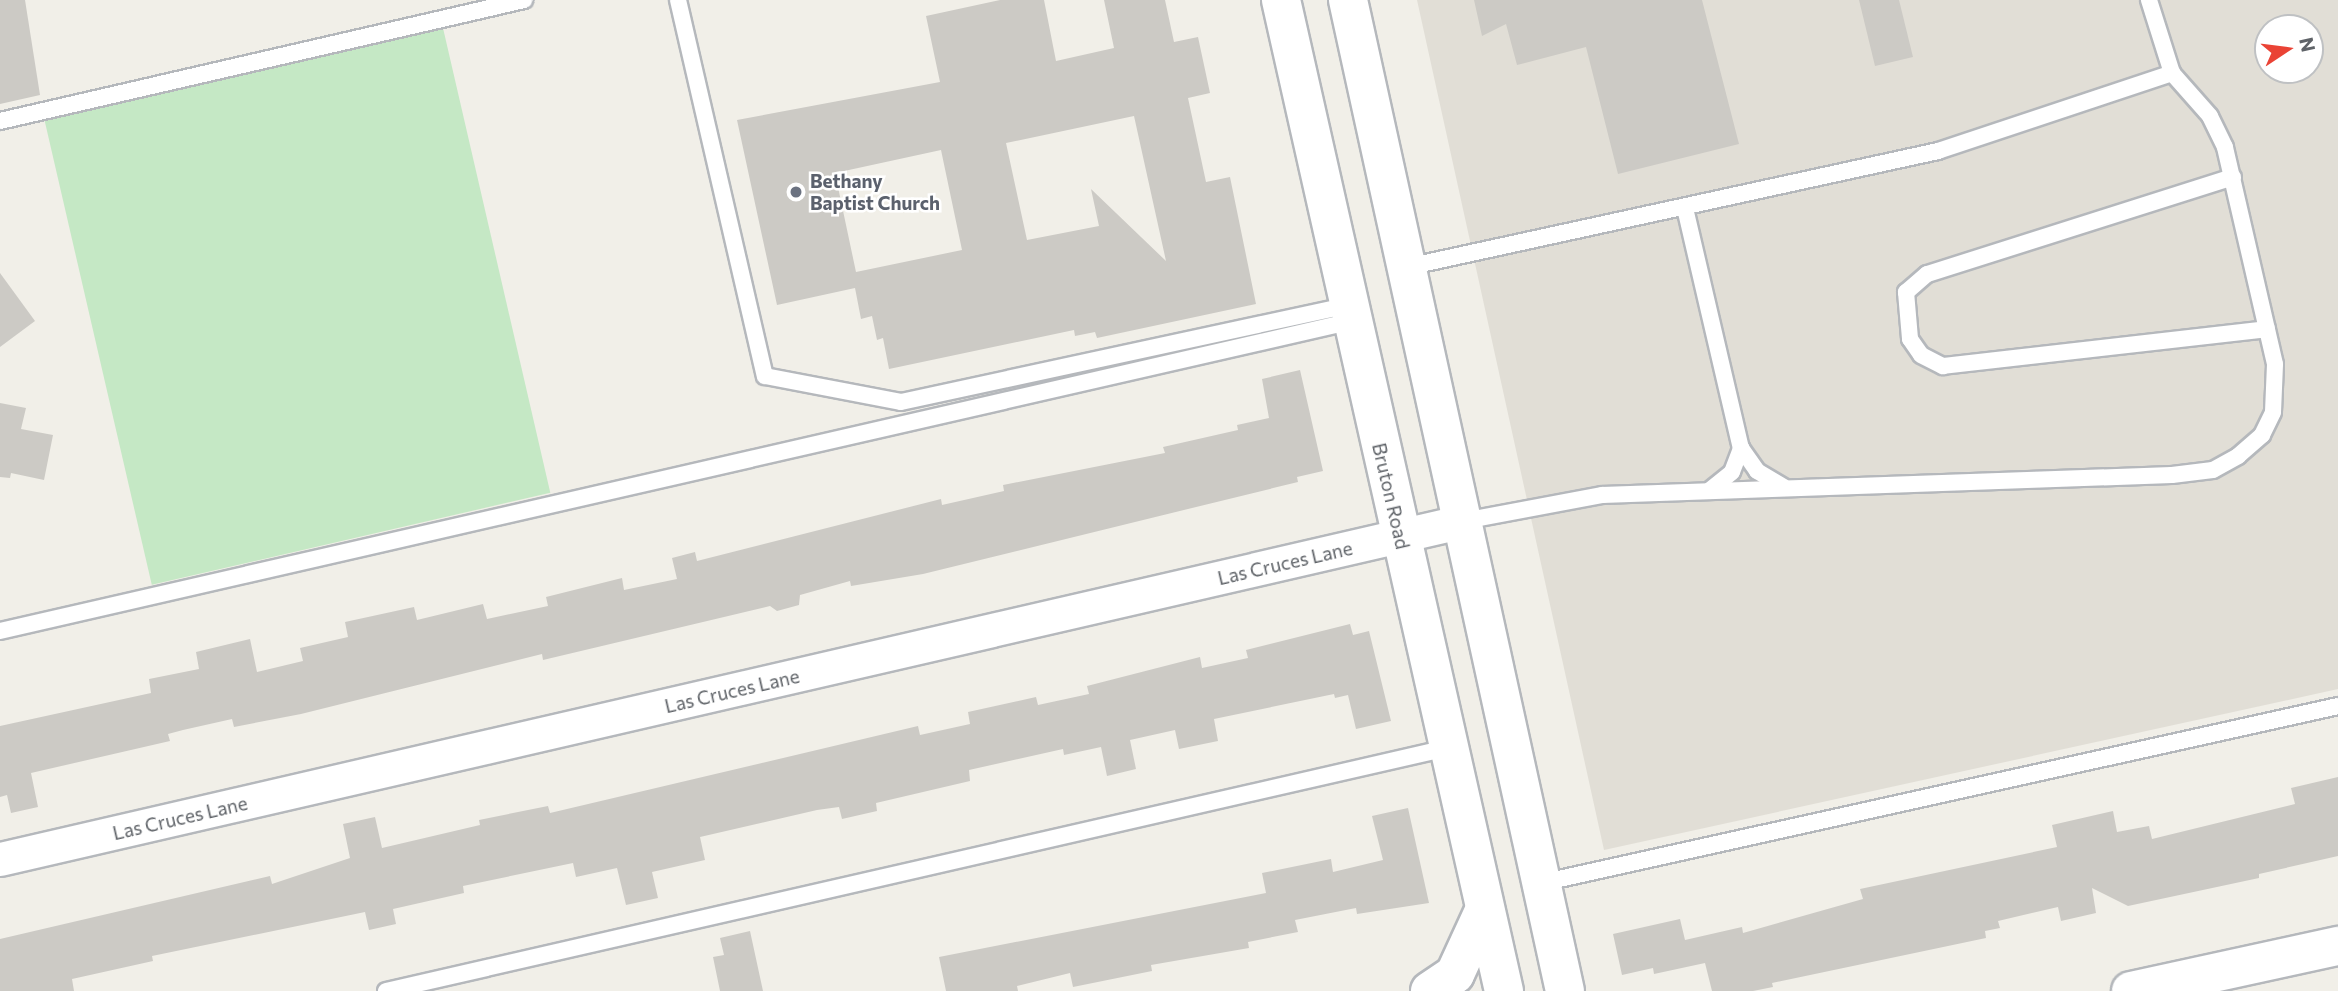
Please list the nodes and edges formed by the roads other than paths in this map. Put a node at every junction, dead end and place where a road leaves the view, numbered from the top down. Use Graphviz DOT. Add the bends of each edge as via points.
graph roads {
  1 [pos="524,0"];
  2 [pos="678,0"];
  3 [pos="1281,0"];
  4 [pos="1348,0"];
  5 [pos="2149,0"];
  6 [pos="2172,73"];
  7 [pos="0,121"];
  8 [pos="2232,177"];
  9 [pos="1685,208"];
  10 [pos="1407,267"];
  11 [pos="1350,313"];
  12 [pos="2267,329"];
  13 [pos="1741,448"];
  14 [pos="1784,487"];
  15 [pos="1710,490"];
  16 [pos="1464,522"];
  17 [pos="1401,537"];
  18 [pos="0,631"];
  19 [pos="2338,706"];
  20 [pos="1447,748"];
  21 [pos="0,859"];
  22 [pos="1541,884"];
  23 [pos="1484,911"];
  24 [pos="2338,946"];
  25 [pos="386,991"];
  26 [pos="1430,991"];
  27 [pos="1504,991"];
  28 [pos="1565,991"];
  29 [pos="2131,991"];
  1 -- 7 [label="lane"];
  2 -- 11 [label="lane" via="765,376 901,402"];
  3 -- 11 [label="main road, Bruton Road"];
  4 -- 10 [label="main road"];
  5 -- 6 [label="lane"];
  6 -- 8 [label="lane" via="2210,116 2225,147"];
  6 -- 9 [label="lane" via="1938,151"];
  8 -- 12 [label="lane"];
  8 -- 12 [label="lane" via="1927,274 1906,292 1910,339 1921,355 1943,366"];
  9 -- 10 [label="lane"];
  9 -- 13 [label="lane"];
  10 -- 16 [label="main road"];
  11 -- 17 [label="main road, Bruton Road"];
  11 -- 18 [label="lane"];
  12 -- 14 [label="lane" via="2275,364 2273,412 2262,435 2213,470"];
  13 -- 14 [label="lane" via="1757,471"];
  13 -- 15 [label="lane" via="1732,472"];
  14 -- 15 [label="lane"];
  15 -- 16 [label="lane" via="1602,495"];
  16 -- 17 [label="street, Las Cruces Lane"];
  16 -- 22 [label="main road"];
  17 -- 20 [label="main road, Bruton Road"];
  17 -- 21 [label="street, Las Cruces Lane"];
  19 -- 22 [label="lane"];
  20 -- 23 [label="main road, Bruton Road"];
  20 -- 25 [label="lane"];
  22 -- 28 [label="main road"];
  23 -- 26 [label="main road" via="1455,974"];
  23 -- 27 [label="main road, Bruton Road"];
  24 -- 29 [label="main road"];
}
